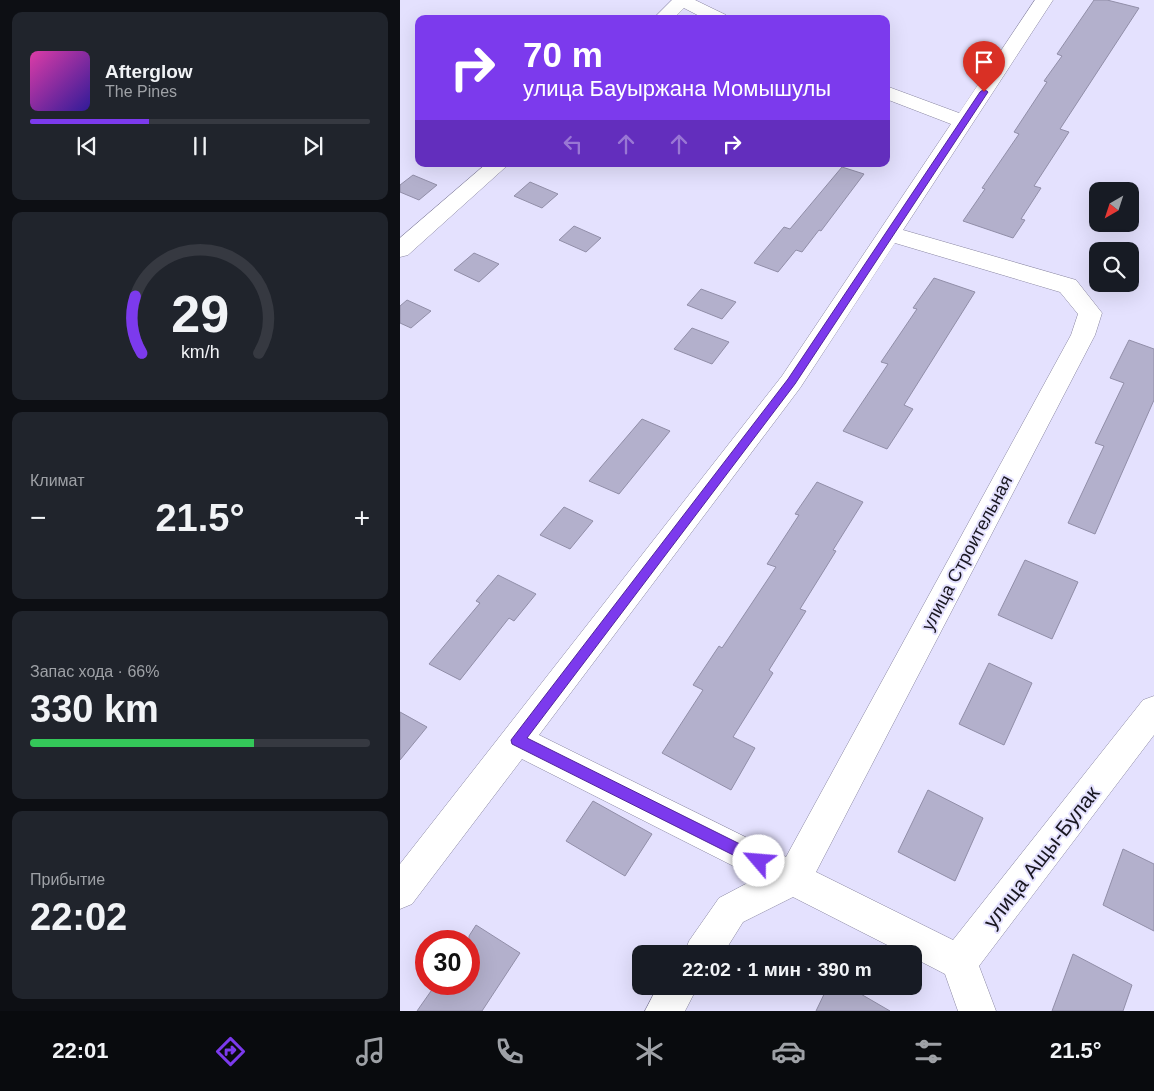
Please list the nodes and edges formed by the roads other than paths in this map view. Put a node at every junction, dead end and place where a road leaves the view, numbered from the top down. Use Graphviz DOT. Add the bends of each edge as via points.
graph roads {
  1 [pos="682,0"];
  2 [pos="1044,0"];
  3 [pos="666,15"];
  4 [pos="712,15"];
  5 [pos="890,94"];
  6 [pos="964,122"];
  7 [pos="495,167"];
  8 [pos="890,234"];
  9 [pos="400,250"];
  10 [pos="1154,710"];
  11 [pos="517,740"];
  12 [pos="794,878"];
  13 [pos="400,892"];
  14 [pos="708,945"];
  15 [pos="960,962"];
  16 [pos="674,995"];
  17 [pos="664,1011"];
  18 [pos="977,1011"];
  1 -- 3 [label="street"];
  1 -- 4 [label="street"];
  2 -- 6 [label="street"];
  5 -- 6 [label="street"];
  6 -- 8 [label="street"];
  7 -- 9 [label="street"];
  8 -- 11 [label="street" via="791,382"];
  8 -- 12 [label="street, улица Строительная" via="1068,286 1090,313 1083,335"];
  10 -- 15 [label="street, улица Ащы-Булак"];
  11 -- 12 [label="street"];
  11 -- 13 [label="street"];
  12 -- 14 [label="street" via="731,910"];
  12 -- 15 [label="street"];
  15 -- 18 [label="street"];
  16 -- 17 [label="street"];
}
